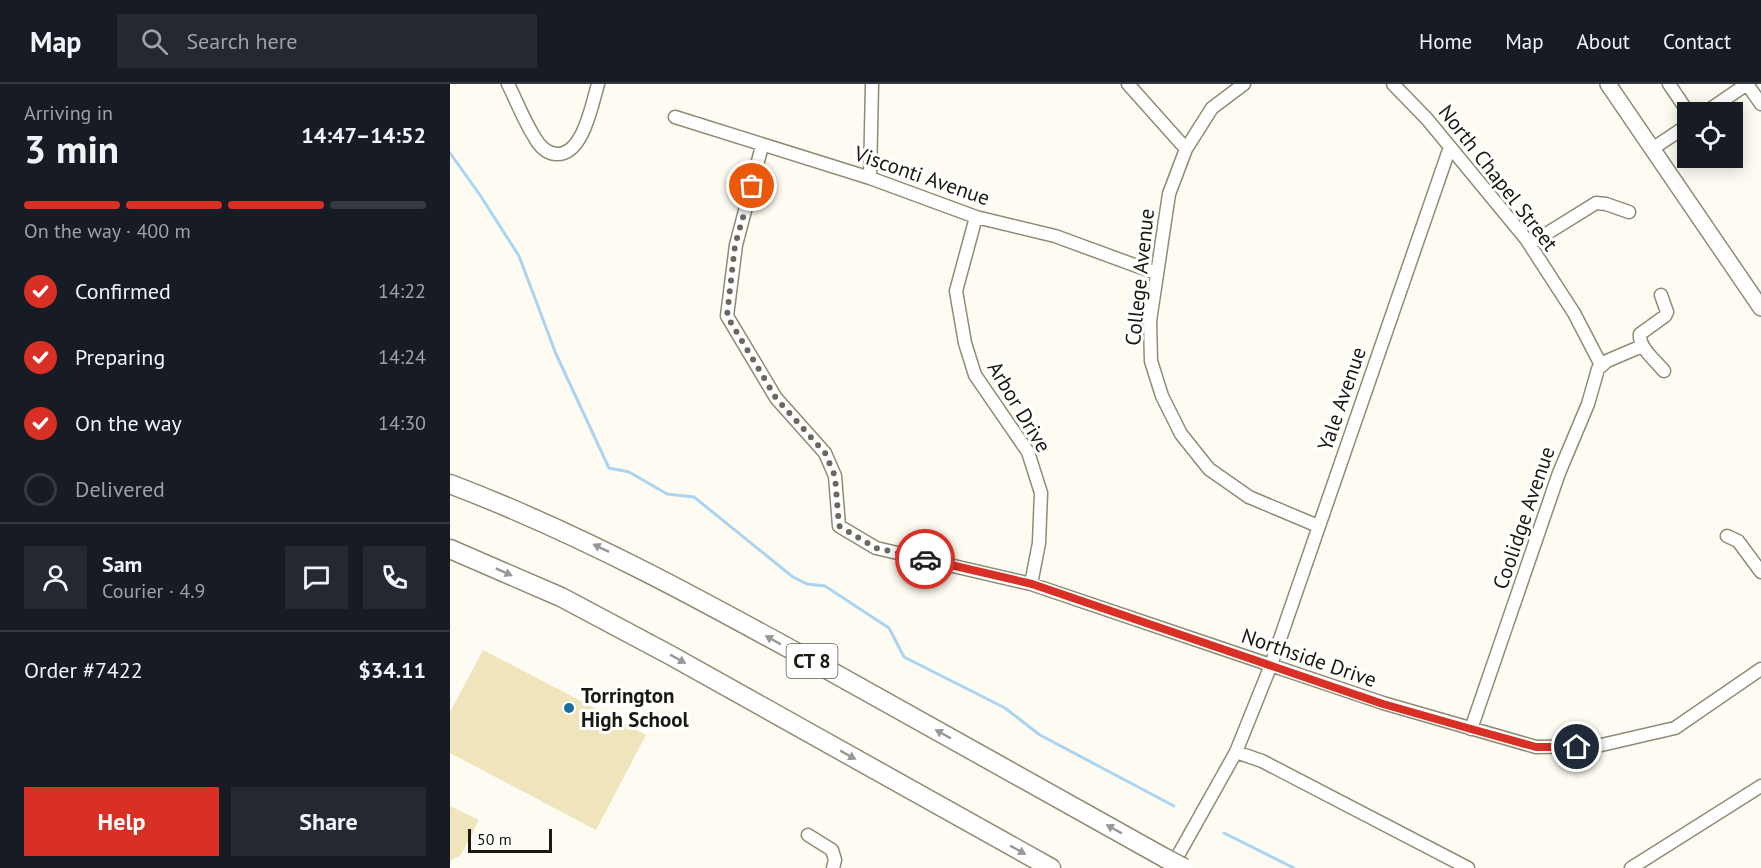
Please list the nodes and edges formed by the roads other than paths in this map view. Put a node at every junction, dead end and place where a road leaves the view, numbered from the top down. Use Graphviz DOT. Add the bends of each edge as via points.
graph roads {
  1 [pos="508,84"];
  2 [pos="598,84"];
  3 [pos="872,84"];
  4 [pos="1128,84"];
  5 [pos="1244,84"];
  6 [pos="1393,84"];
  7 [pos="1608,84"];
  8 [pos="1669,84"];
  9 [pos="1747,84"];
  10 [pos="1681,102"];
  11 [pos="1721,102"];
  12 [pos="1761,104"];
  13 [pos="675,117"];
  14 [pos="1677,132"];
  15 [pos="762,146"];
  16 [pos="1450,147"];
  17 [pos="1186,149"];
  18 [pos="1652,149"];
  19 [pos="870,178"];
  20 [pos="1629,212"];
  21 [pos="976,217"];
  22 [pos="1530,244"];
  23 [pos="1156,273"];
  24 [pos="1661,295"];
  25 [pos="1761,308"];
  26 [pos="1642,346"];
  27 [pos="1601,365"];
  28 [pos="1664,371"];
  29 [pos="450,484"];
  30 [pos="1318,526"];
  31 [pos="1727,536"];
  32 [pos="450,549"];
  33 [pos="1761,572"];
  34 [pos="1032,584"];
  35 [pos="1271,665"];
  36 [pos="1761,669"];
  37 [pos="1471,729"];
  38 [pos="1236,752"];
  39 [pos="1761,786"];
  40 [pos="808,835"];
  41 [pos="1168,863"];
  42 [pos="833,868"];
  43 [pos="1051,868"];
  44 [pos="1184,868"];
  45 [pos="1467,868"];
  46 [pos="1631,868"];
  1 -- 2 [label="street" via="535,140 546,152 558,154 570,151 578,143"];
  3 -- 19 [label="street"];
  4 -- 17 [label="street"];
  5 -- 17 [label="street, College Avenue" via="1212,108"];
  6 -- 16 [label="street, North Chapel Street"];
  7 -- 18 [label="main road"];
  8 -- 10 [label="street"];
  9 -- 11 [label="street"];
  9 -- 12 [label="street"];
  13 -- 15 [label="street, Visconti Avenue"];
  14 -- 18 [label="street"];
  15 -- 19 [label="street, Visconti Avenue"];
  15 -- 34 [label="street, Northside Drive" via="735,245 727,316 776,398 825,453 835,476 839,526 876,548"];
  16 -- 22 [label="street, North Chapel Street"];
  16 -- 30 [label="street, Yale Avenue"];
  17 -- 23 [label="street, College Avenue" via="1169,194"];
  18 -- 25 [label="main road"];
  19 -- 21 [label="street, Visconti Avenue"];
  20 -- 22 [label="street" via="1596,202"];
  21 -- 23 [label="street, Visconti Avenue" via="1055,236"];
  21 -- 34 [label="street, Arbor Drive" via="956,291 975,375 1028,452 1041,493"];
  22 -- 27 [label="street, North Chapel Street" via="1574,313"];
  23 -- 30 [label="street, College Avenue" via="1150,321 1151,361 1162,396 1181,434 1209,469 1249,497"];
  24 -- 26 [label="street" via="1665,316 1640,334"];
  26 -- 27 [label="street"];
  26 -- 28 [label="street"];
  27 -- 37 [label="street, Coolidge Avenue" via="1581,425 1559,473"];
  41 -- 29 [label="highway, CT 8, one-way" via="692,595 599,547"];
  30 -- 35 [label="street, Yale Avenue"];
  31 -- 33 [label="street" via="1738,541"];
  32 -- 43 [label="highway, one-way" via="580,608 681,661"];
  34 -- 35 [label="street, Northside Drive"];
  35 -- 37 [label="street, Northside Drive" via="1383,704"];
  35 -- 38 [label="street, Yale Avenue"];
  36 -- 37 [label="street, Northside Drive" via="1676,728 1597,746 1536,747"];
  38 -- 41 [label="street, Yale Avenue"];
  38 -- 45 [label="street" via="1262,761"];
  39 -- 46 [label="street"];
  40 -- 42 [label="street" via="832,850"];
  41 -- 44 [label="highway, CT 8, bridge"];
}
